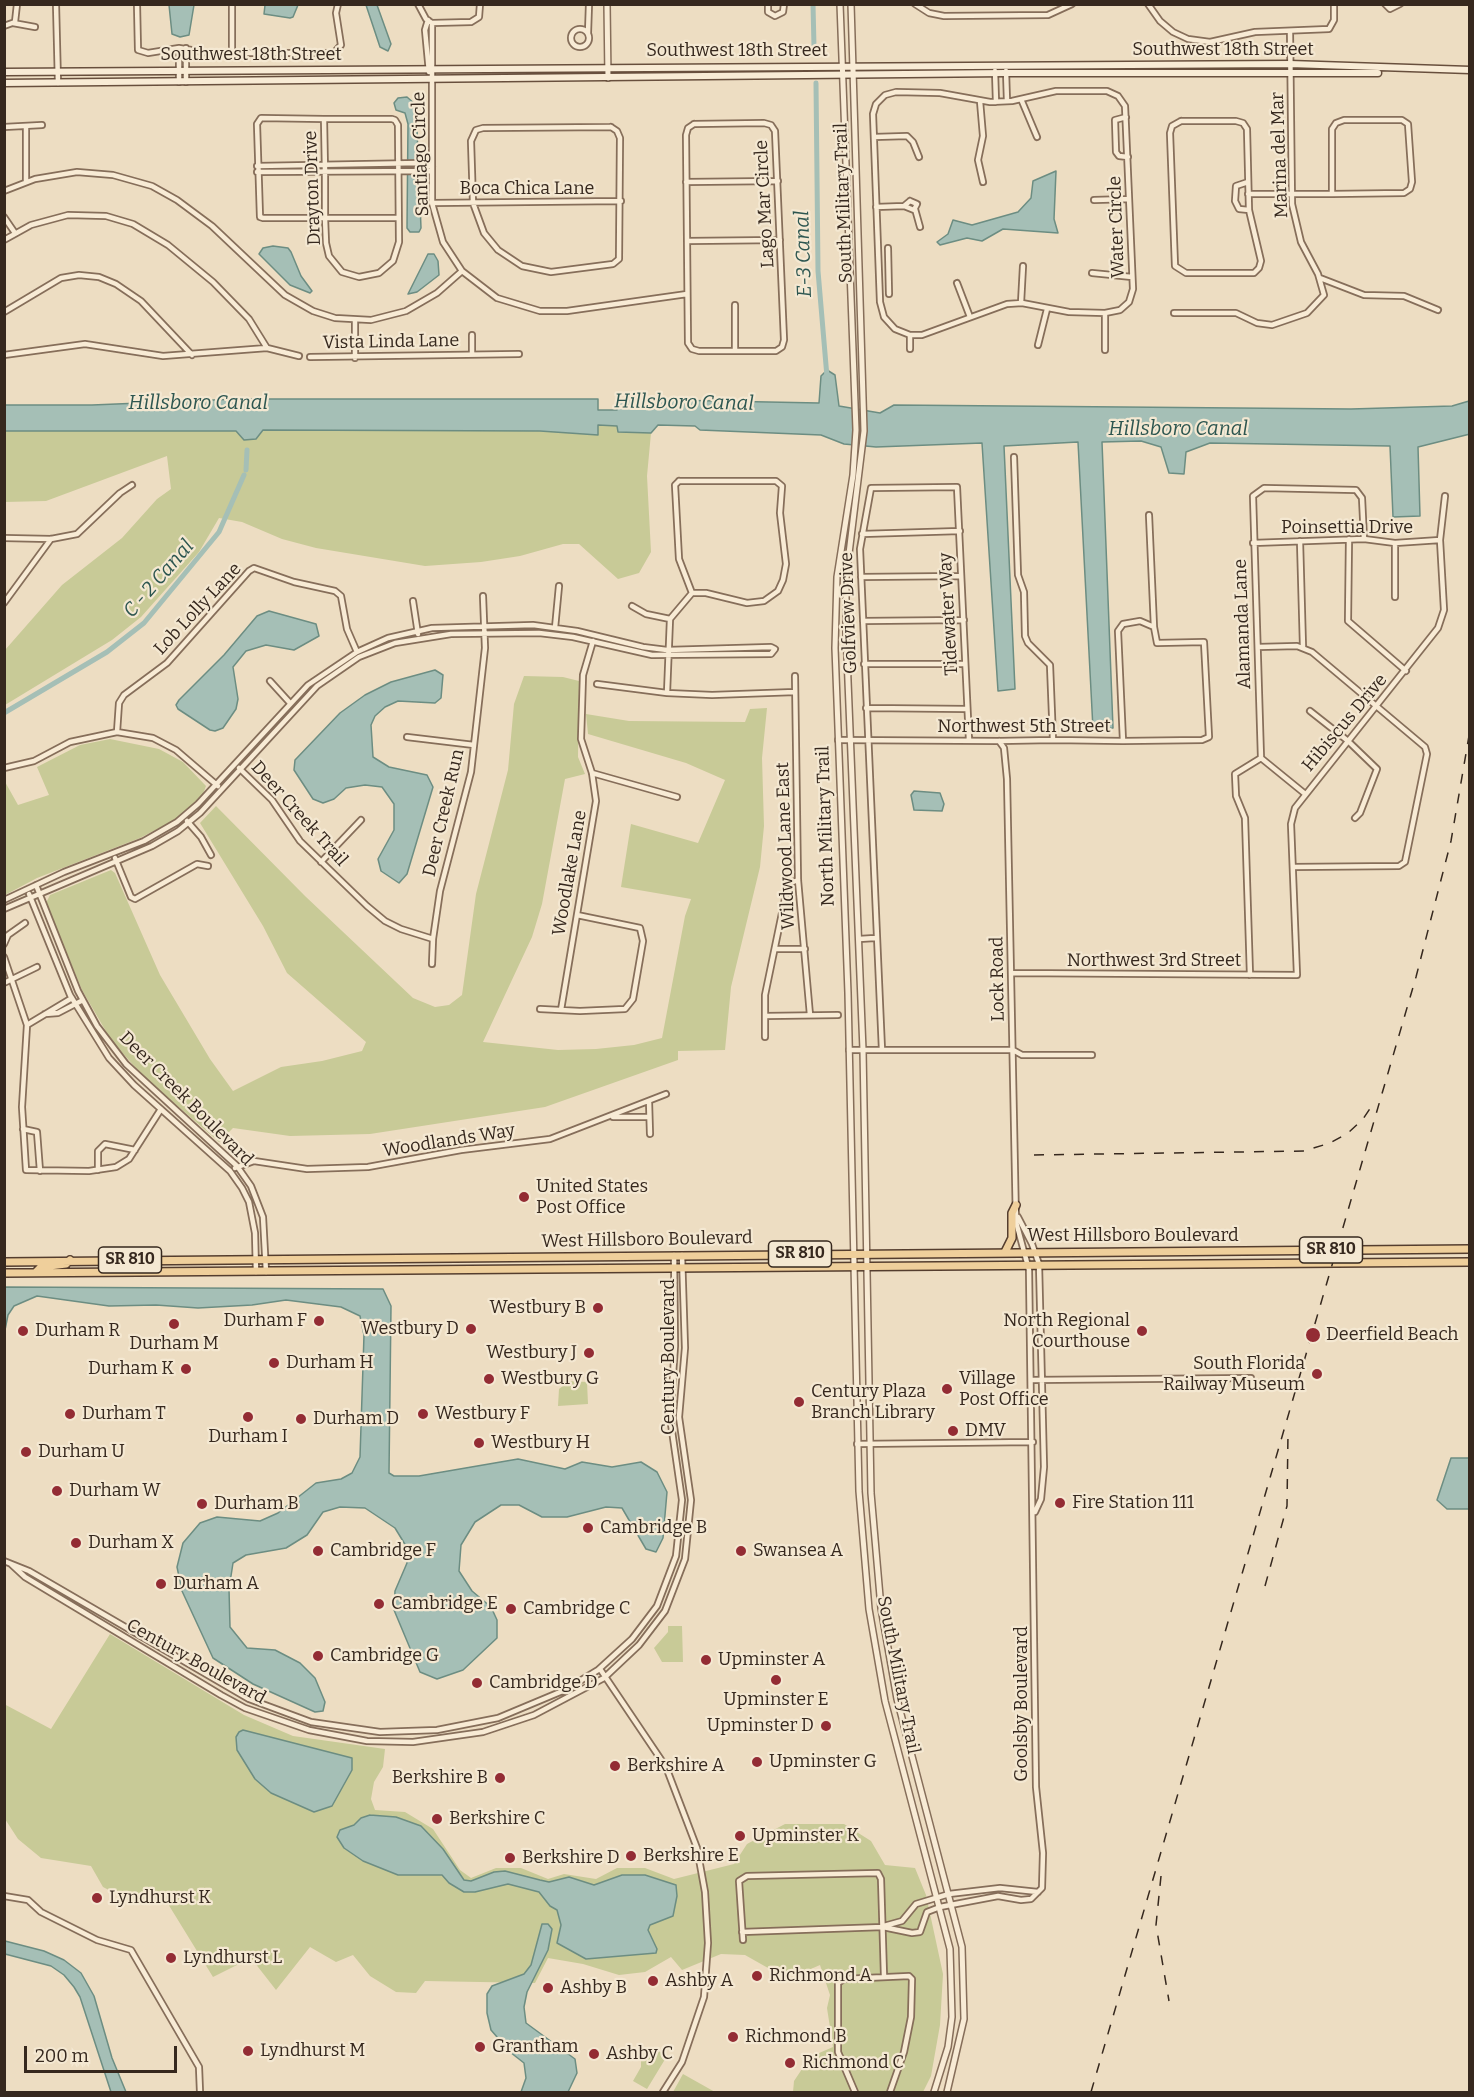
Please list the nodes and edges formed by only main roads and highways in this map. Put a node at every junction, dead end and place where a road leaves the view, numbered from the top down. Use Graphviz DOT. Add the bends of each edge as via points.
graph roads {
  1 [pos="4,72"];
  2 [pos="1470,72"];
  3 [pos="4,83"];
  4 [pos="1016,1205"];
  5 [pos="1470,1249"];
  6 [pos="1272,1250"];
  7 [pos="1163,1251"];
  8 [pos="1005,1252"];
  9 [pos="496,1257"];
  10 [pos="510,1257"];
  11 [pos="70,1260"];
  12 [pos="1251,1261"];
  13 [pos="4,1262"];
  14 [pos="1146,1262"];
  15 [pos="1470,1262"];
  16 [pos="478,1270"];
  17 [pos="499,1270"];
  18 [pos="4,1272"];
  19 [pos="36,1272"];
  1 -- 2 [label="main road, Southwest 18th Street" via="1290,64"];
  2 -- 3 [label="main road, Southwest 18th Street"];
  4 -- 8 [label="main road" via="1012,1238"];
  5 -- 6 [label="main road, West Hillsboro Boulevard / SR 810"];
  6 -- 7 [label="main road, West Hillsboro Boulevard / SR 810"];
  6 -- 12 [label="main road" via="1265,1258"];
  7 -- 8 [label="main road, West Hillsboro Boulevard / SR 810"];
  7 -- 14 [label="main road"];
  8 -- 10 [label="main road, West Hillsboro Boulevard / SR 810"];
  9 -- 10 [label="main road, West Hillsboro Boulevard / SR 810"];
  9 -- 11 [label="main road, West Hillsboro Boulevard / SR 810"];
  9 -- 16 [label="main road"];
  10 -- 17 [label="main road"];
  11 -- 13 [label="main road, West Hillsboro Boulevard / SR 810"];
  11 -- 19 [label="main road" via="41,1267"];
  12 -- 14 [label="main road, West Hillsboro Boulevard / SR 810"];
  12 -- 15 [label="main road, West Hillsboro Boulevard / SR 810"];
  14 -- 17 [label="main road, West Hillsboro Boulevard / SR 810"];
  16 -- 17 [label="main road, West Hillsboro Boulevard / SR 810"];
  16 -- 19 [label="main road, West Hillsboro Boulevard / SR 810"];
  18 -- 19 [label="main road, West Hillsboro Boulevard / SR 810"];
}
